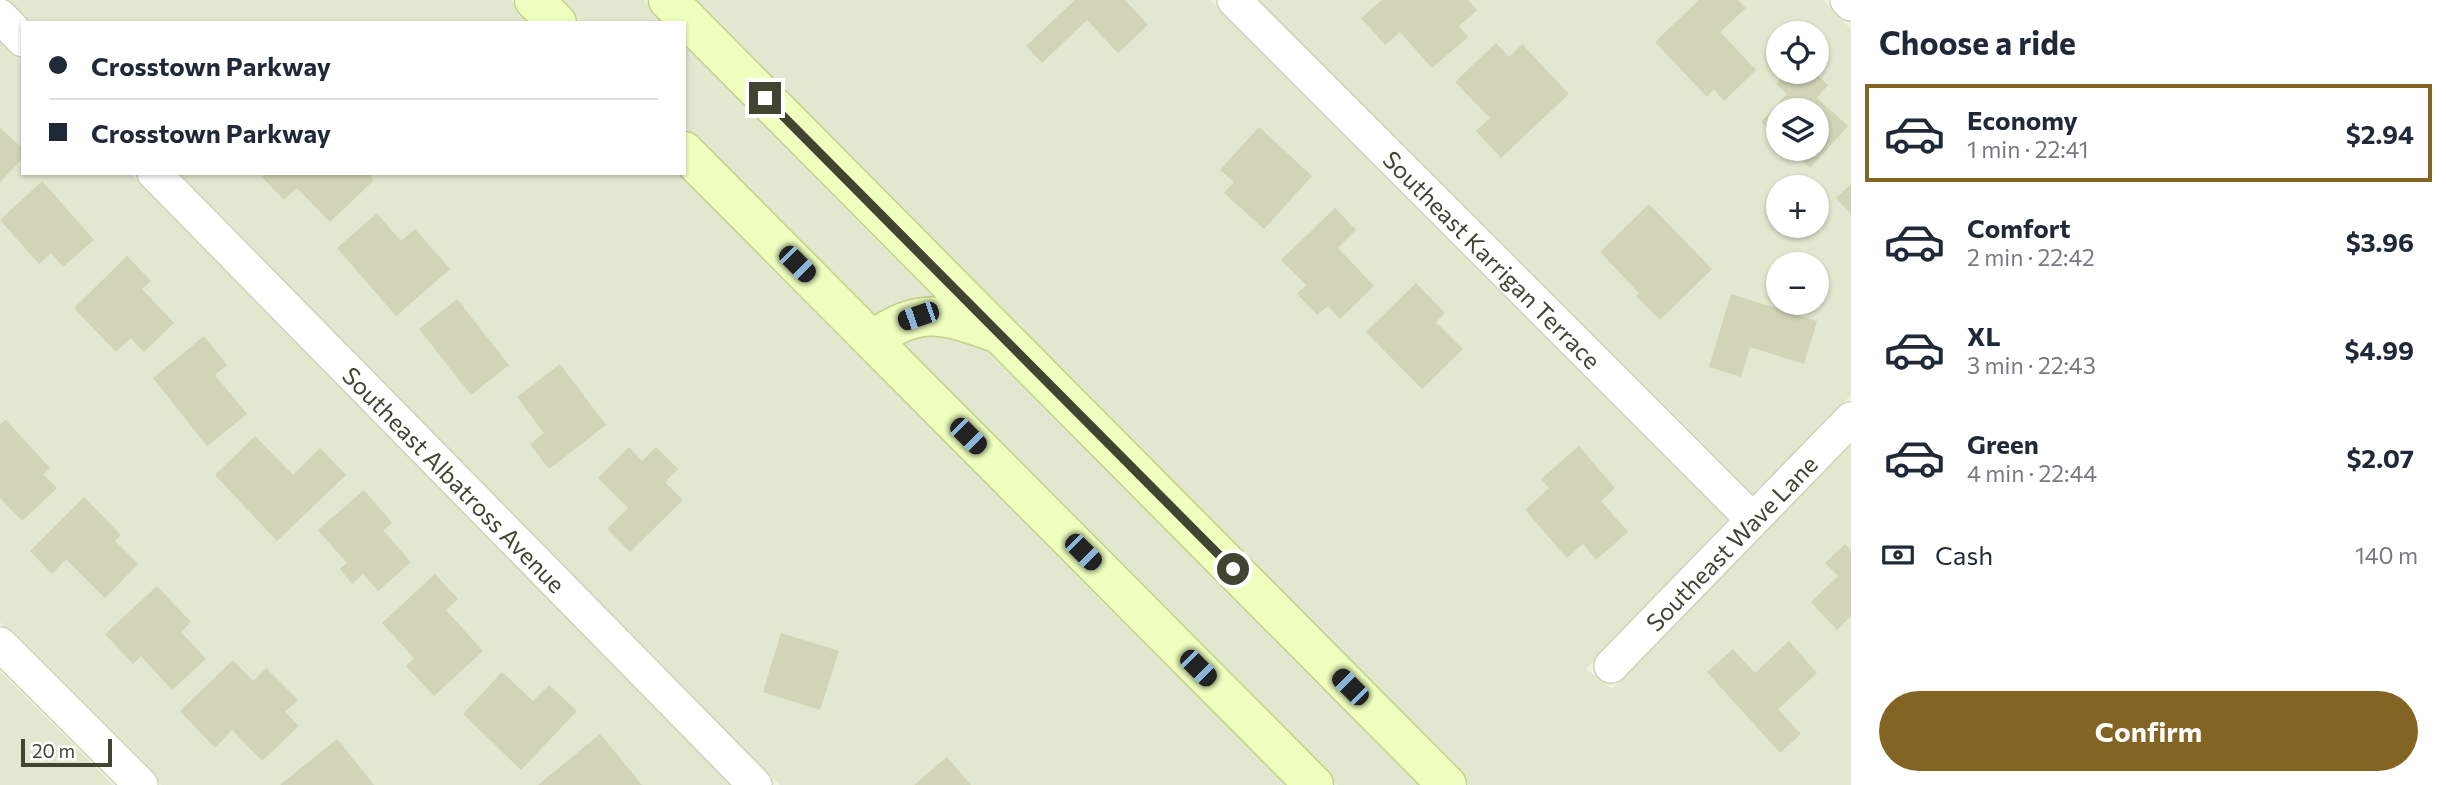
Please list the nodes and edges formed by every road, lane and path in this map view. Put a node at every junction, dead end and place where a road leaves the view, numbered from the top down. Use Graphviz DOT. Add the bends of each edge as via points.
graph roads {
  1 [pos="534,0"];
  2 [pos="668,0"];
  3 [pos="1234,0"];
  4 [pos="1847,0"];
  5 [pos="1851,4"];
  6 [pos="0,16"];
  7 [pos="555,21"];
  8 [pos="21,38"];
  9 [pos="686,153"];
  10 [pos="156,175"];
  11 [pos="999,334"];
  12 [pos="873,340"];
  13 [pos="1851,419"];
  14 [pos="1752,519"];
  15 [pos="0,644"];
  16 [pos="1611,666"];
  17 [pos="141,785"];
  18 [pos="755,785"];
  19 [pos="1314,785"];
  20 [pos="1447,785"];
  1 -- 7 [label="main road"];
  2 -- 11 [label="main road"];
  3 -- 14 [label="street, Southeast Karrigan Terrace"];
  4 -- 5 [label="street"];
  6 -- 8 [label="street"];
  9 -- 12 [label="main road"];
  10 -- 18 [label="street, Southeast Albatross Avenue"];
  11 -- 12 [label="main road" via="955,318 918,316 893,325"];
  11 -- 20 [label="main road"];
  12 -- 19 [label="main road"];
  13 -- 14 [label="street, Southeast Wave Lane"];
  14 -- 16 [label="street, Southeast Wave Lane"];
  15 -- 17 [label="street"];
}
